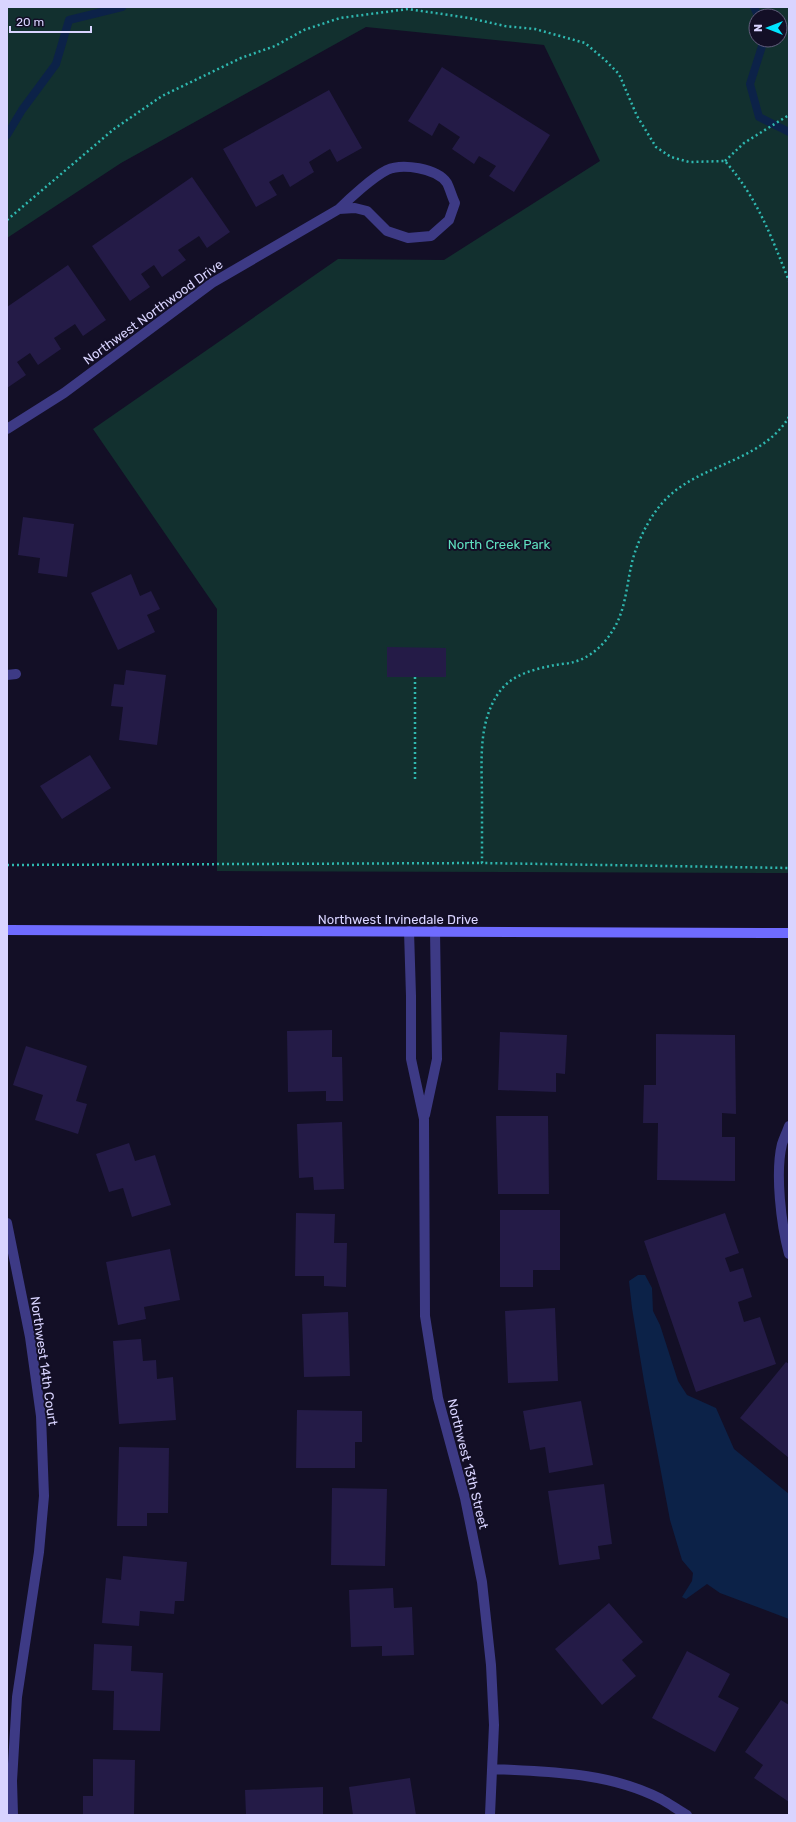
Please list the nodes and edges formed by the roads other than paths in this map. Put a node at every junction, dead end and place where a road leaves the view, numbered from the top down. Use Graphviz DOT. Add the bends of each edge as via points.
graph roads {
  1 [pos="339,210"];
  2 [pos="7,429"];
  3 [pos="7,930"];
  4 [pos="409,932"];
  5 [pos="435,932"];
  6 [pos="789,933"];
  7 [pos="424,1119"];
  8 [pos="789,1126"];
  9 [pos="7,1223"];
  10 [pos="789,1254"];
  11 [pos="492,1769"];
  12 [pos="13,1815"];
  13 [pos="490,1815"];
  14 [pos="687,1815"];
  1 -- 1 [label="street, Northwest Northwood Drive" via="354,208 367,212 386,231 408,238 431,236 449,220 455,203 446,182 428,169 402,167 387,170 352,196"];
  1 -- 2 [label="street, Northwest Northwood Drive" via="212,283 64,393"];
  3 -- 4 [label="main road, Northwest Irvinedale Drive"];
  4 -- 5 [label="main road, Northwest Irvinedale Drive"];
  4 -- 7 [label="street, Northwest 13th Street" via="411,1059"];
  5 -- 6 [label="main road, Northwest Irvinedale Drive"];
  5 -- 7 [label="street, Northwest 13th Street" via="437,1059"];
  7 -- 11 [label="street, Northwest 13th Street" via="425,1316 438,1398 465,1498 482,1582 491,1665 494,1725"];
  8 -- 10 [label="street" via="782,1144 780,1164 783,1230"];
  9 -- 12 [label="street, Northwest 14th Court" via="30,1336 41,1416 44,1496 39,1552 17,1697 12,1781"];
  11 -- 13 [label="street, Northwest 13th Street"];
  11 -- 14 [label="street" via="586,1775 624,1784 660,1799"];
}
